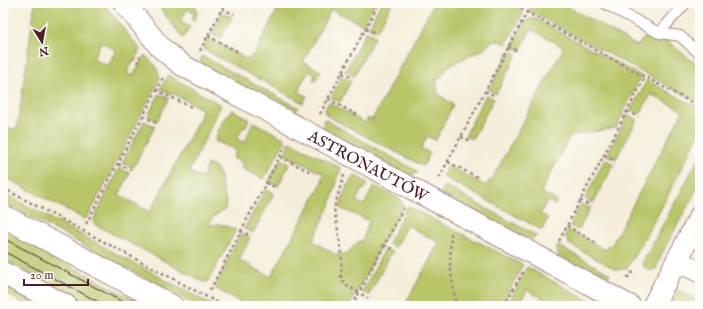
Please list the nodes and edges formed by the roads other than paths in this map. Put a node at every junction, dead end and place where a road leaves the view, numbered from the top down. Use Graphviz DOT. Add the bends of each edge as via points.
graph roads {
  1 [pos="124,3"];
  2 [pos="604,3"];
  3 [pos="686,3"];
  4 [pos="659,33"];
  5 [pos="700,54"];
  6 [pos="3,216"];
  7 [pos="700,216"];
  8 [pos="677,261"];
  9 [pos="3,272"];
  10 [pos="700,272"];
  11 [pos="66,306"];
  12 [pos="172,306"];
  13 [pos="630,306"];
  14 [pos="653,306"];
  1 -- 13 [label="street, ASTRONAUTÓW" via="161,48 182,65"];
  2 -- 4 [label="lane"];
  3 -- 4 [label="lane"];
  4 -- 5 [label="lane" via="680,36"];
  6 -- 12 [label="main road"];
  7 -- 8 [label="street"];
  8 -- 10 [label="street"];
  8 -- 14 [label="street"];
  9 -- 11 [label="main road"];
}
